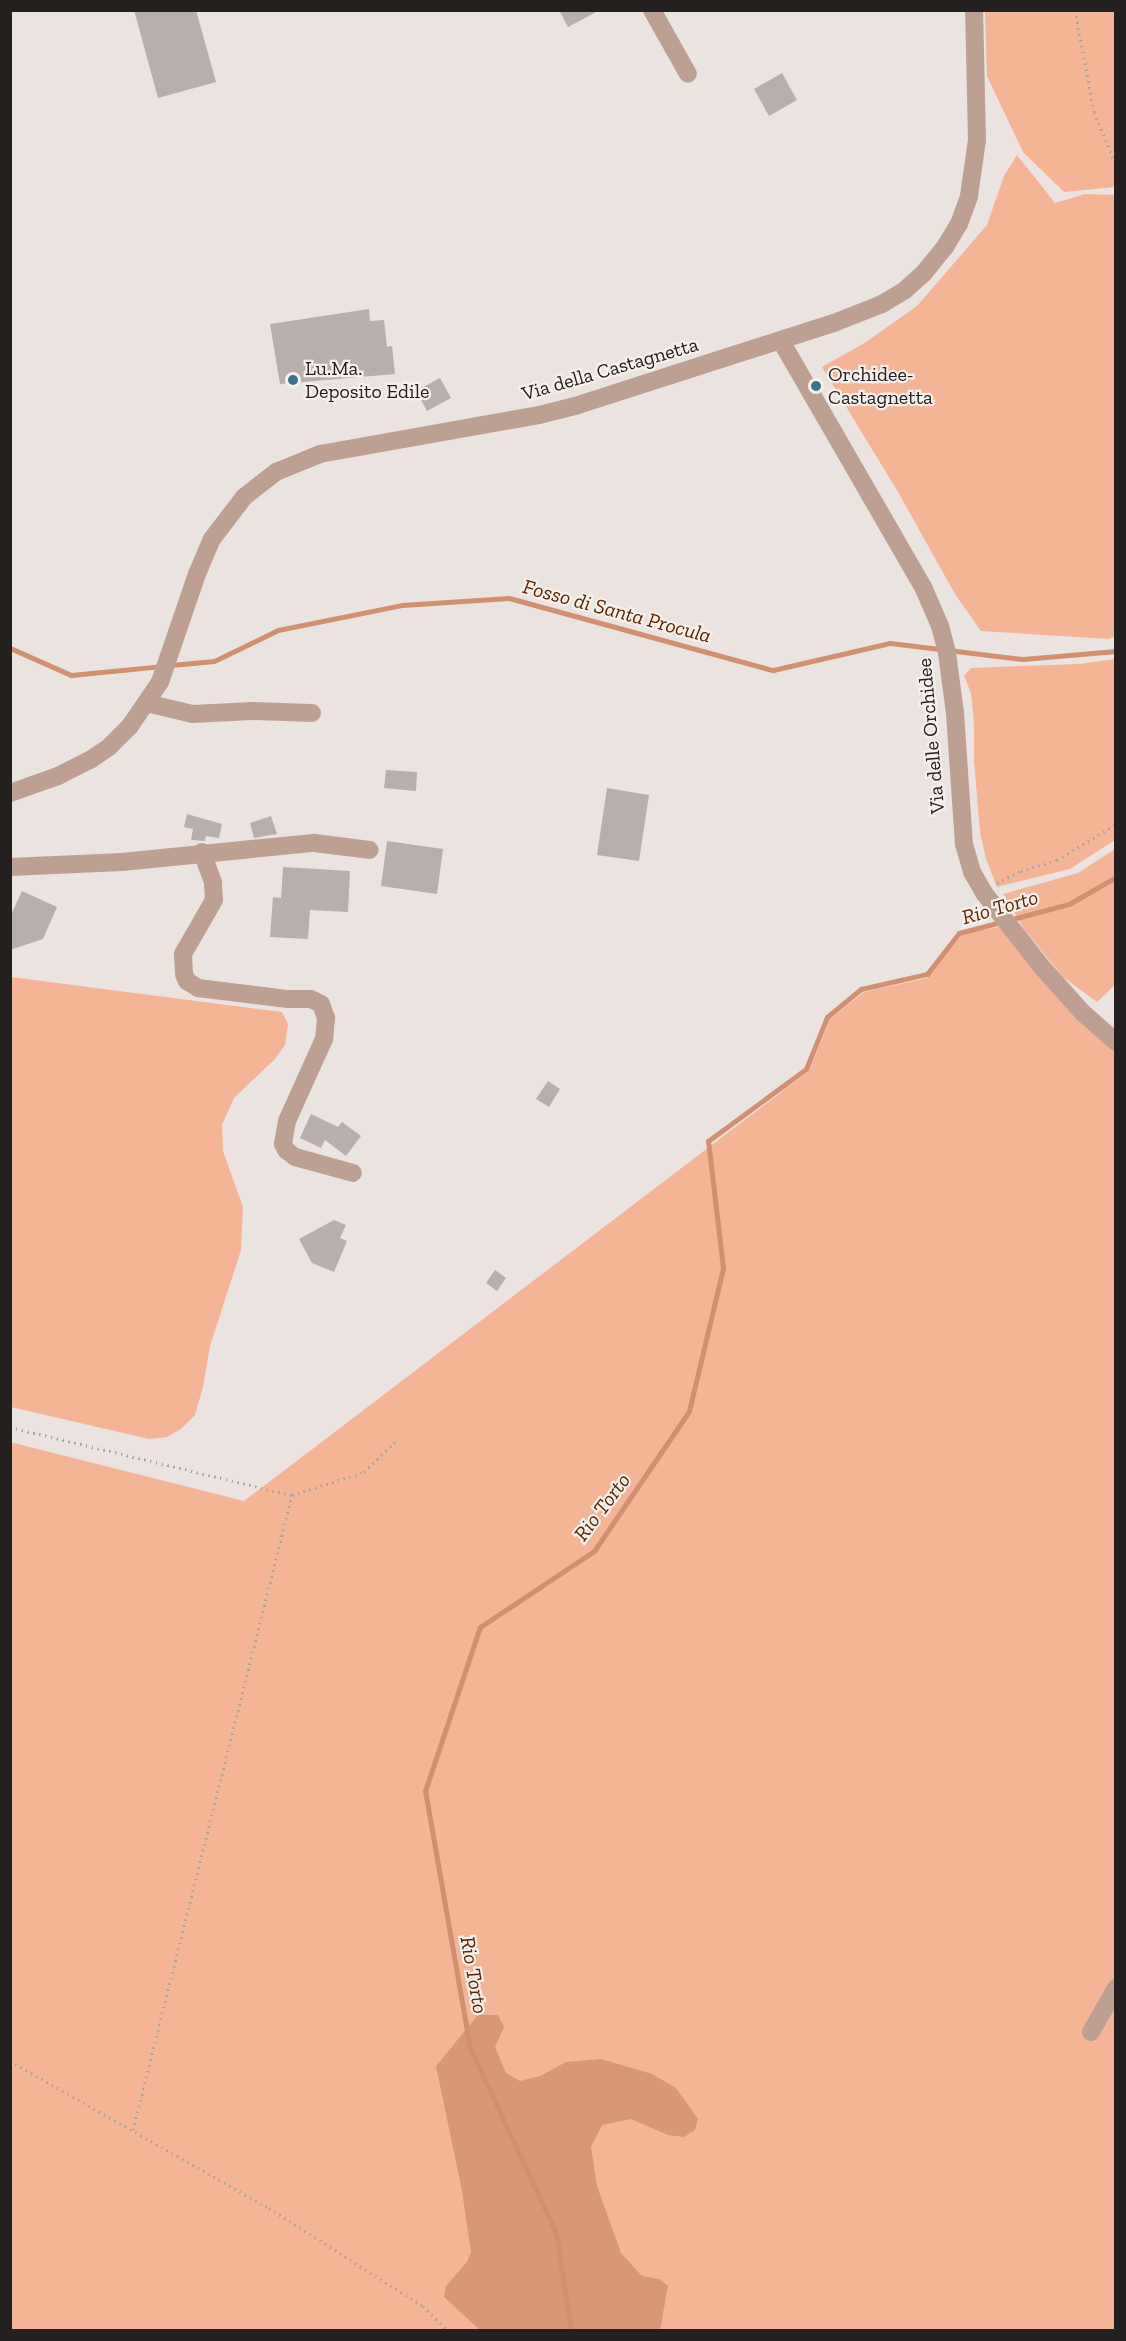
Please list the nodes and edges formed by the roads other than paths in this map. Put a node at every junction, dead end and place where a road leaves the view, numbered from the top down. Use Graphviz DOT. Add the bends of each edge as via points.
graph roads {
  1 [pos="652,10"];
  2 [pos="974,10"];
  3 [pos="688,74"];
  4 [pos="781,341"];
  5 [pos="146,703"];
  6 [pos="312,713"];
  7 [pos="10,793"];
  8 [pos="370,850"];
  9 [pos="202,852"];
  10 [pos="10,867"];
  11 [pos="1116,1042"];
  12 [pos="353,1173"];
  13 [pos="1116,1988"];
  14 [pos="1091,2032"];
  1 -- 3 [label="street"];
  2 -- 4 [label="street, Via della Castagnetta" via="975,167 966,206 951,238 923,274 897,296"];
  4 -- 5 [label="street, Via della Castagnetta" via="557,411 327,452 284,468 253,488 220,527 197,574 160,682"];
  4 -- 11 [label="street, Via delle Orchidee" via="936,616 955,713 965,851 984,893 1071,1000"];
  5 -- 6 [label="street" via="193,714"];
  5 -- 7 [label="street, Via della Castagnetta" via="119,738 90,760"];
  8 -- 9 [label="street" via="322,843"];
  9 -- 10 [label="street" via="122,862"];
  9 -- 12 [label="street" via="213,883 214,900 183,954 183,975 198,988 311,999 321,1004 326,1018 324,1038 287,1121 283,1144 295,1157"];
  13 -- 14 [label="street"];
}
